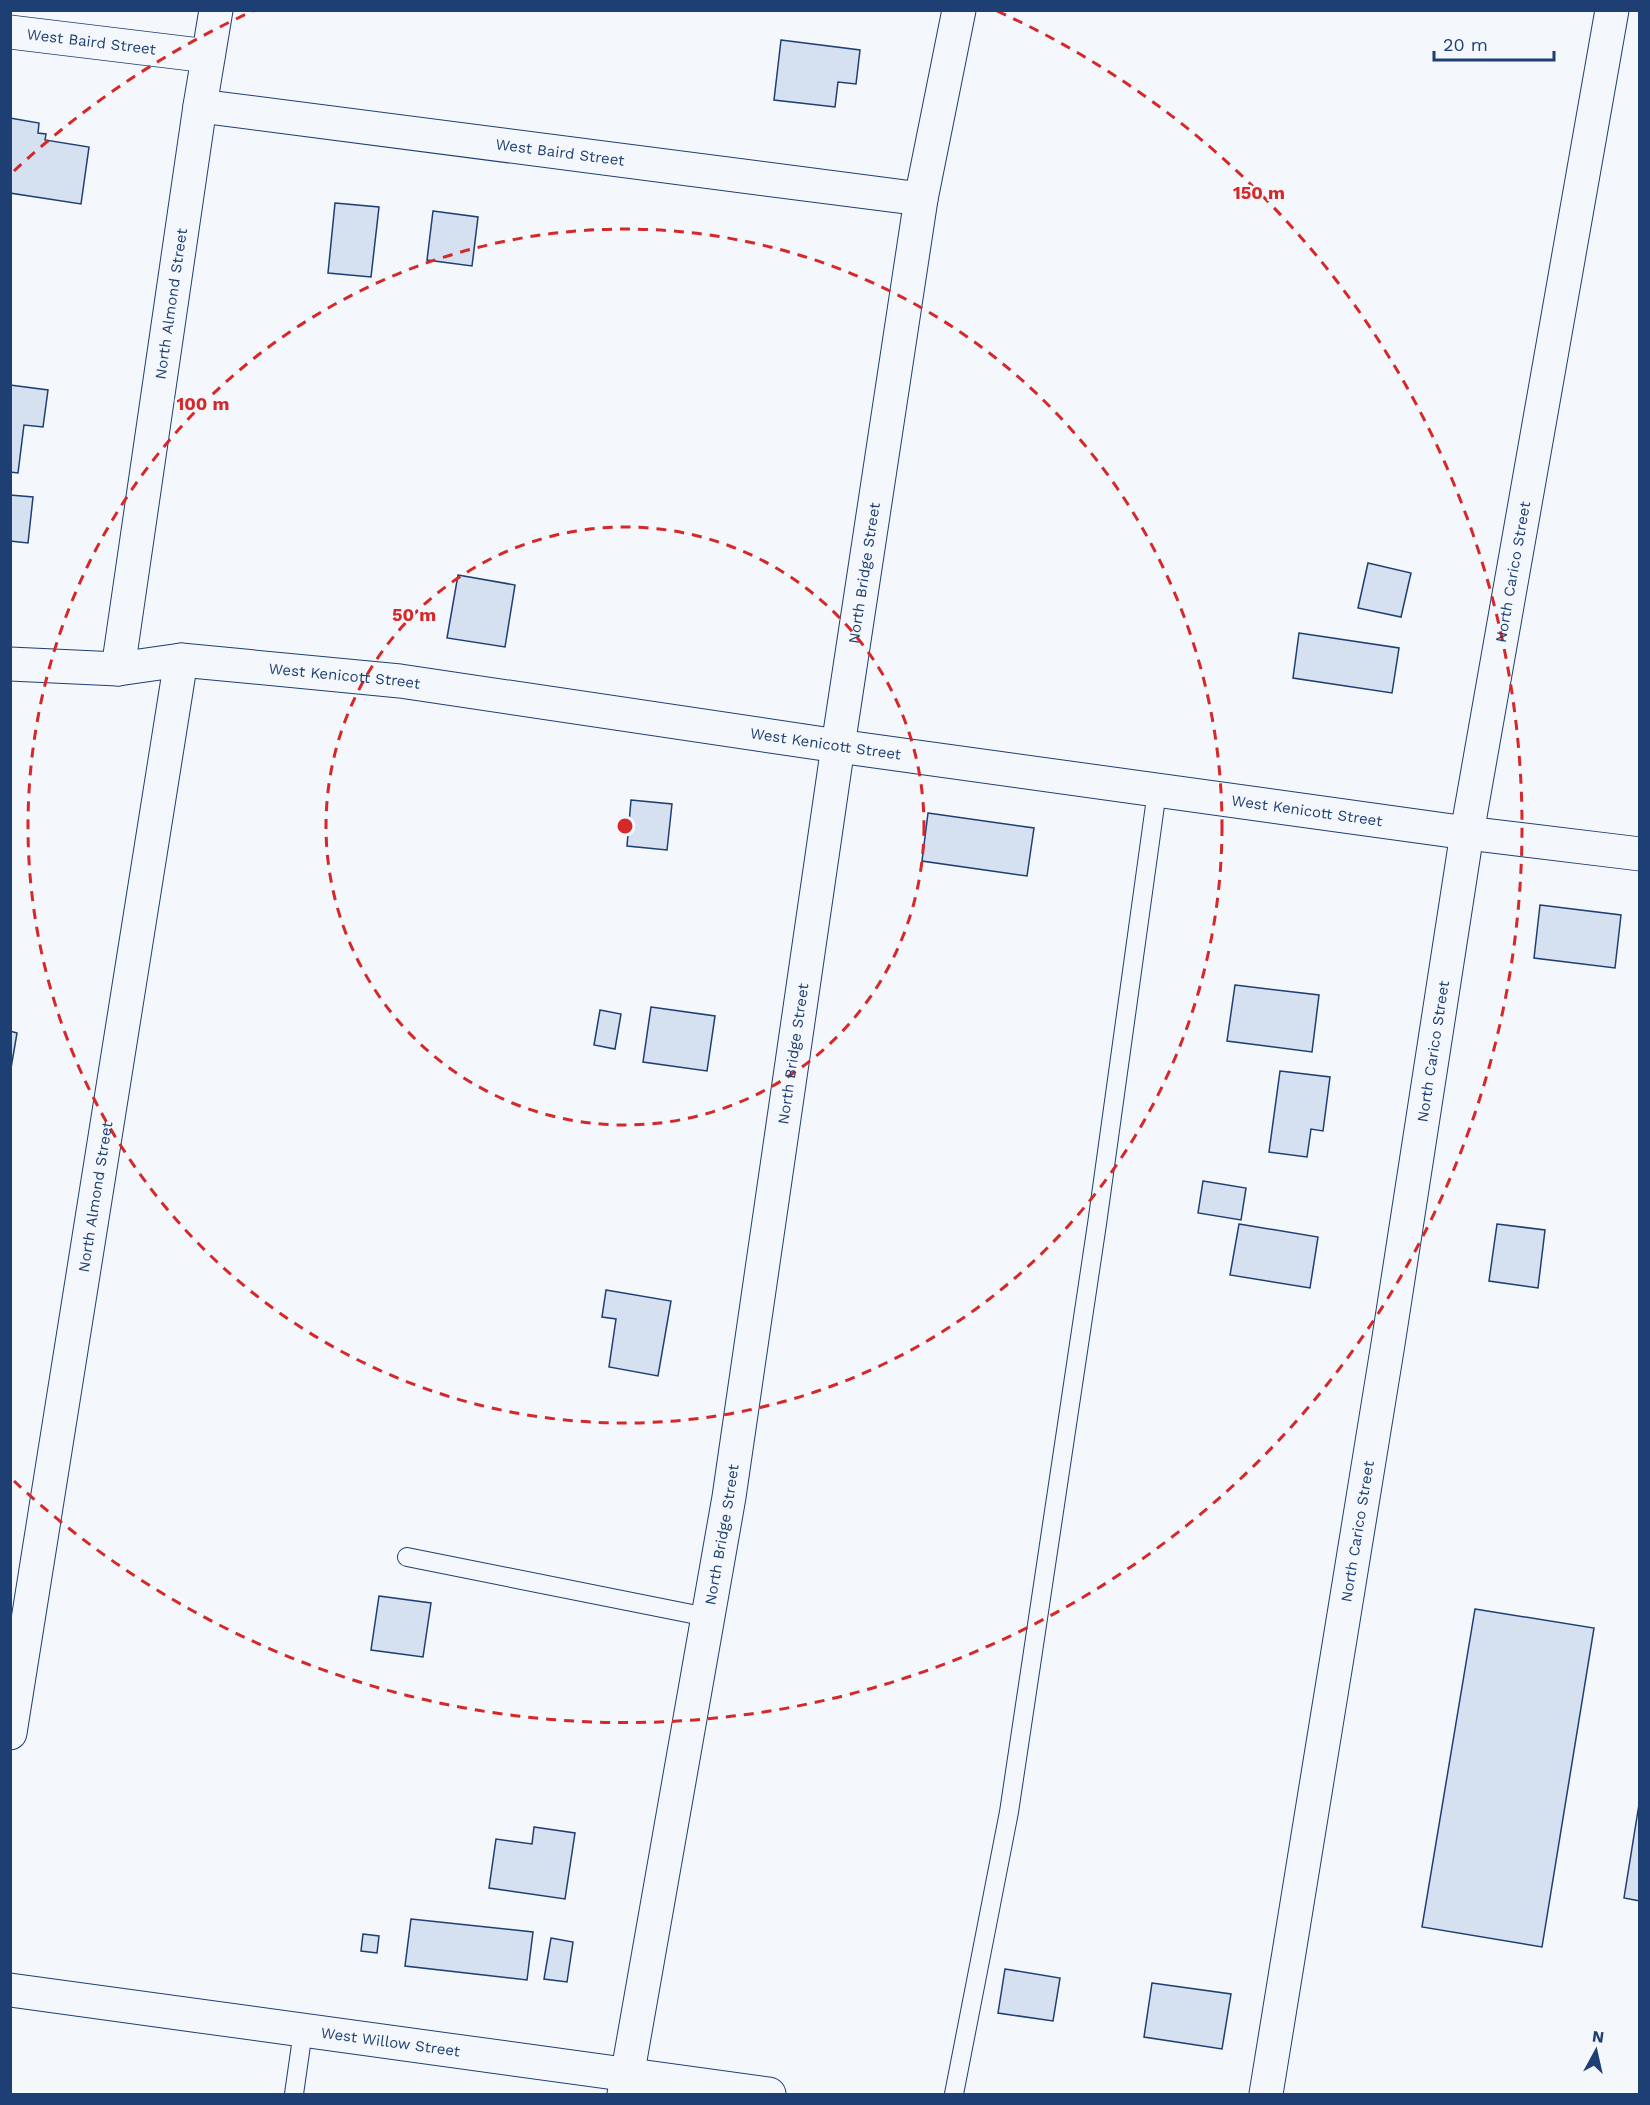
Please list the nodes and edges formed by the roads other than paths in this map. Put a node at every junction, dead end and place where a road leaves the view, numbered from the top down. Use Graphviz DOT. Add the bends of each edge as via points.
graph roads {
  1 [pos="216,10"];
  2 [pos="959,10"];
  3 [pos="1612,10"];
  4 [pos="10,32"];
  5 [pos="208,56"];
  6 [pos="200,106"];
  7 [pos="921,199"];
  8 [pos="181,660"];
  9 [pos="10,664"];
  10 [pos="118,669"];
  11 [pos="838,746"];
  12 [pos="1157,790"];
  13 [pos="1467,833"];
  14 [pos="1640,854"];
  15 [pos="407,1557"];
  16 [pos="707,1617"];
  17 [pos="10,1733"];
  18 [pos="10,1990"];
  19 [pos="303,2031"];
  20 [pos="625,2085"];
  21 [pos="294,2094"];
  22 [pos="769,2094"];
  23 [pos="954,2094"];
  24 [pos="1266,2094"];
  1 -- 5 [label="street, North Almond Street"];
  2 -- 7 [label="street, North Bridge Street"];
  3 -- 13 [label="street, North Carico Street"];
  4 -- 5 [label="street, West Baird Street"];
  5 -- 6 [label="street, North Almond Street"];
  6 -- 7 [label="street, West Baird Street"];
  6 -- 10 [label="street, North Almond Street"];
  7 -- 11 [label="street, North Bridge Street"];
  8 -- 10 [label="street, West Kenicott Street"];
  8 -- 11 [label="street, West Kenicott Street" via="400,681"];
  8 -- 17 [label="street, North Almond Street"];
  9 -- 10 [label="street, West Kenicott Street"];
  11 -- 12 [label="street, West Kenicott Street"];
  11 -- 16 [label="street, North Bridge Street" via="730,1489"];
  12 -- 13 [label="street, West Kenicott Street"];
  12 -- 23 [label="lane" via="1009,1812"];
  13 -- 14 [label="street, West Kenicott Street"];
  13 -- 24 [label="street, North Carico Street" via="1387,1356"];
  15 -- 16 [label="lane"];
  16 -- 20 [label="street, North Bridge Street"];
  18 -- 19 [label="street, West Willow Street"];
  19 -- 20 [label="street, West Willow Street"];
  19 -- 21 [label="lane"];
  20 -- 22 [label="street, West Willow Street"];
}
